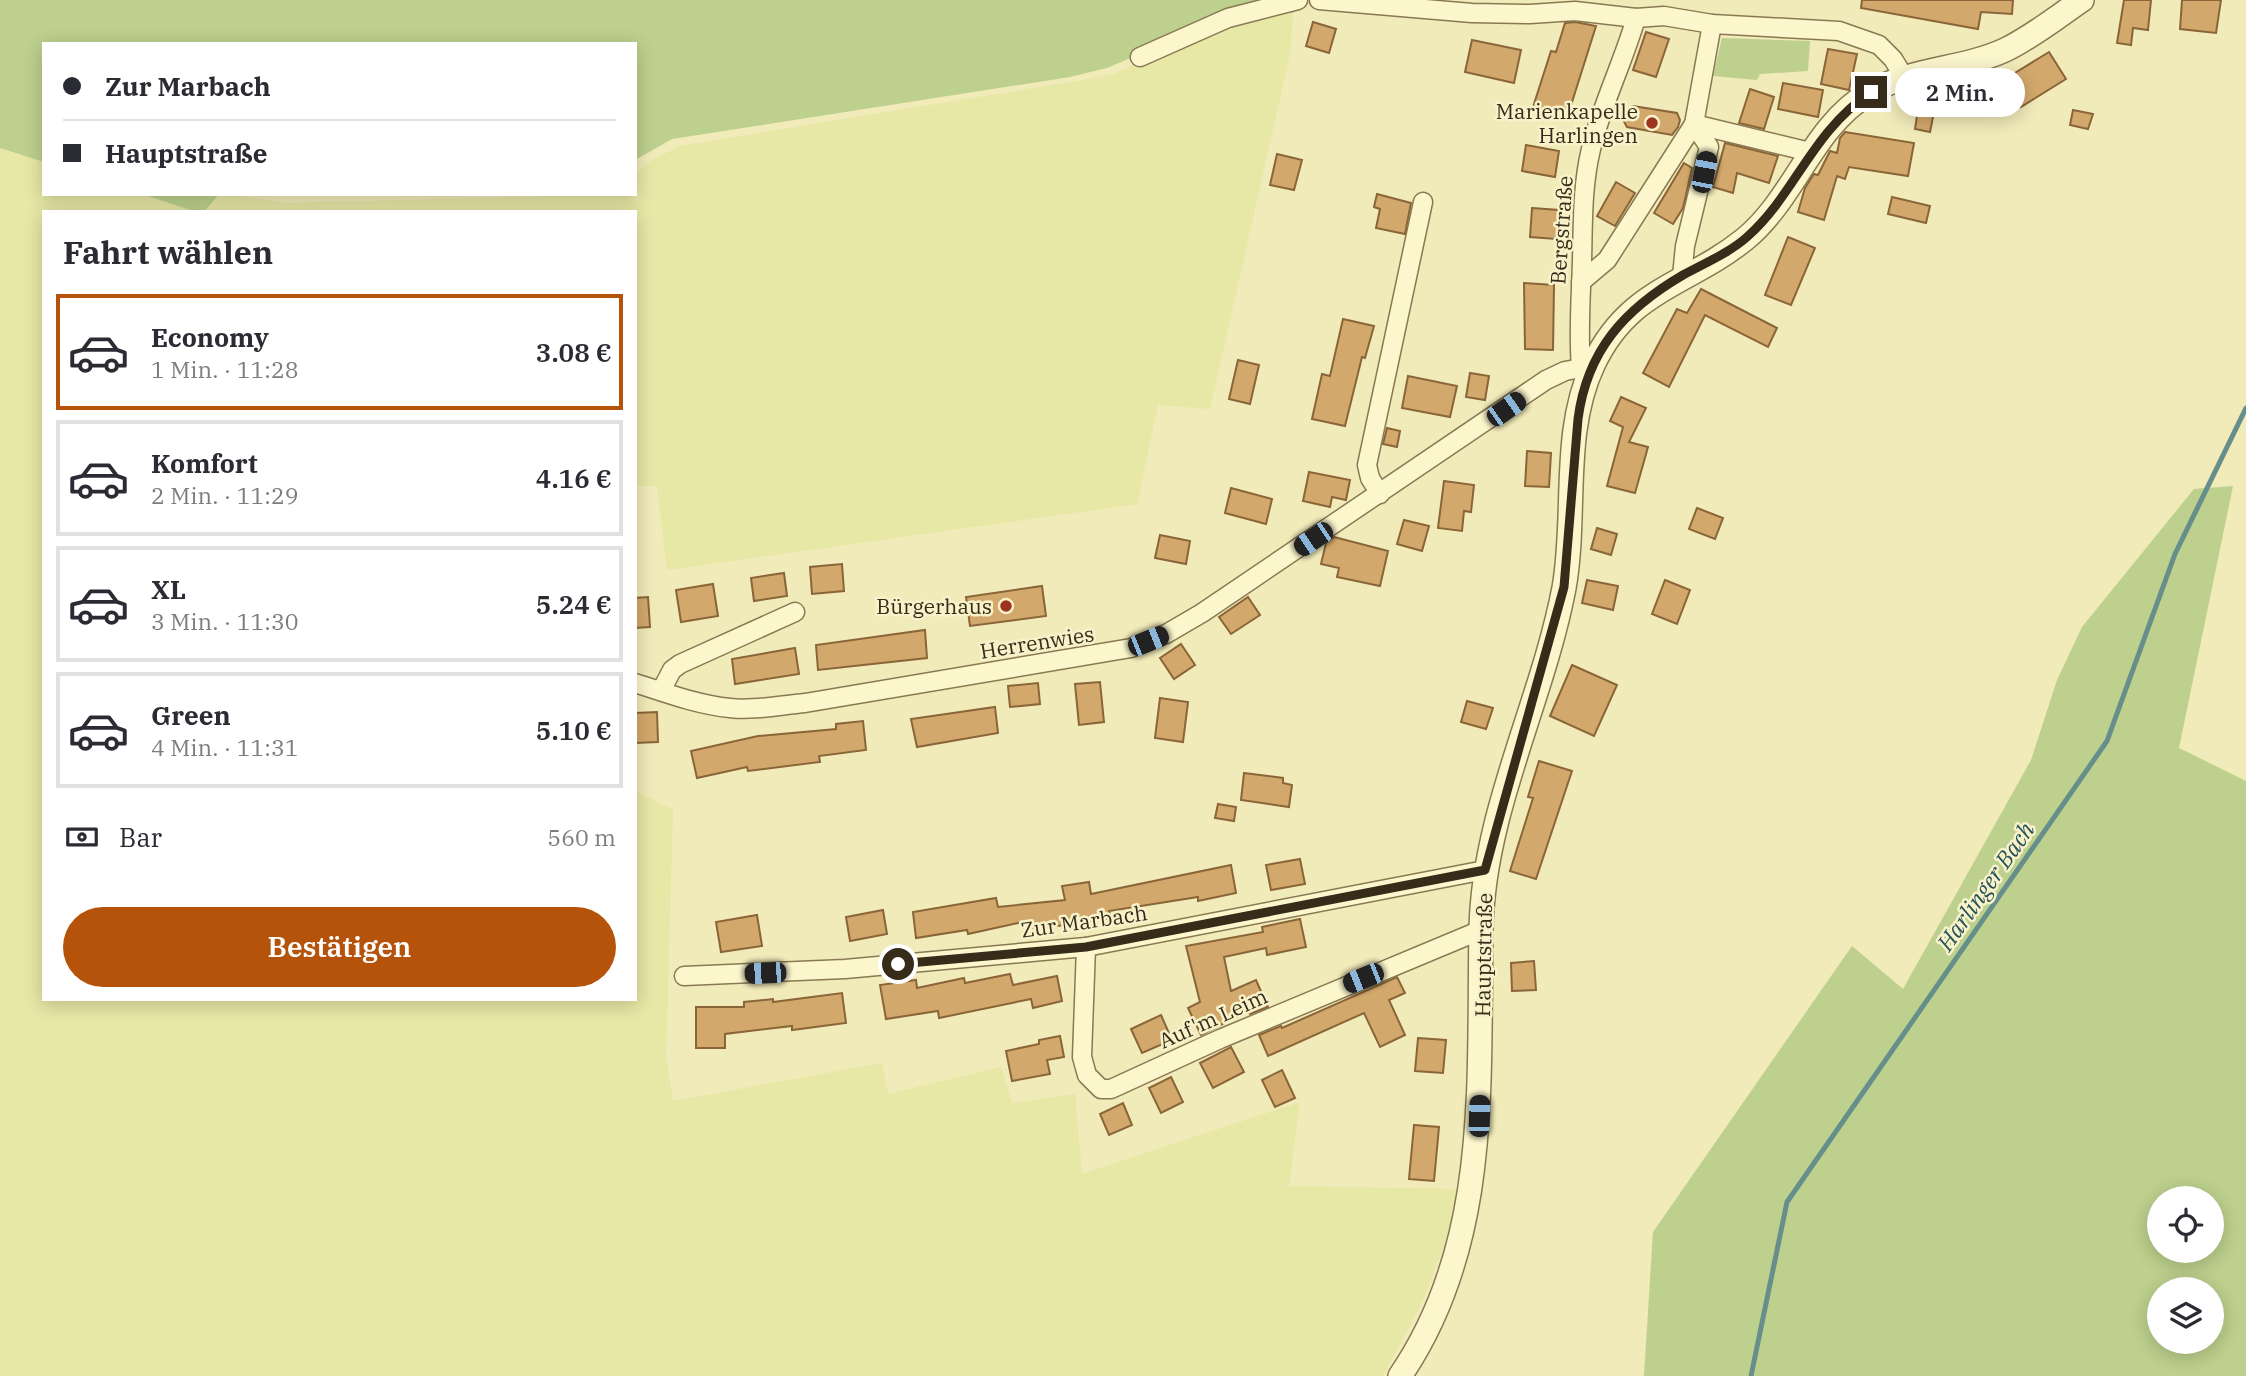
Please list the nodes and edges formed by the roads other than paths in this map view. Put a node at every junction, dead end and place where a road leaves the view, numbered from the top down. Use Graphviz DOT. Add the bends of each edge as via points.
graph roads {
  1 [pos="1298,0"];
  2 [pos="1319,0"];
  3 [pos="2082,0"];
  4 [pos="1666,8"];
  5 [pos="1636,18"];
  6 [pos="1712,24"];
  7 [pos="1140,57"];
  8 [pos="1903,77"];
  9 [pos="1694,124"];
  10 [pos="1810,152"];
  11 [pos="1423,202"];
  12 [pos="1682,276"];
  13 [pos="1581,282"];
  14 [pos="1586,367"];
  15 [pos="1380,494"];
  16 [pos="794,612"];
  17 [pos="637,684"];
  18 [pos="661,691"];
  19 [pos="1485,870"];
  20 [pos="1481,930"];
  21 [pos="1086,947"];
  22 [pos="684,976"];
  23 [pos="1401,1376"];
  1 -- 7 [label="street" via="1228,18"];
  2 -- 5 [label="street" via="1472,13 1576,11"];
  3 -- 8 [label="street, Hauptstraße" via="2004,51"];
  4 -- 5 [label="street"];
  4 -- 6 [label="street"];
  5 -- 13 [label="street, Bergstraße" via="1591,148 1584,190"];
  6 -- 8 [label="street" via="1810,28 1862,37 1893,58"];
  6 -- 9 [label="street"];
  8 -- 10 [label="street, Hauptstraße" via="1850,107"];
  9 -- 10 [label="street"];
  9 -- 12 [label="street" via="1709,147"];
  9 -- 13 [label="street" via="1606,260"];
  10 -- 12 [label="street, Hauptstraße" via="1776,205 1746,238"];
  11 -- 15 [label="street" via="1367,465"];
  12 -- 14 [label="street, Hauptstraße" via="1625,316"];
  13 -- 14 [label="street, Bergstraße"];
  14 -- 15 [label="street, Herrenwies" via="1565,370 1546,380"];
  14 -- 19 [label="street, Hauptstraße" via="1564,587"];
  15 -- 18 [label="street, Herrenwies" via="1202,613 1131,648 795,704 733,709"];
  16 -- 18 [label="street" via="680,664"];
  17 -- 18 [label="street, Herrenwies"];
  19 -- 20 [label="street, Hauptstraße"];
  19 -- 21 [label="street, Zur Marbach"];
  20 -- 21 [label="street, Auf'm Leim" via="1220,1038 1111,1089 1101,1089 1087,1075 1082,1057"];
  20 -- 23 [label="street, Hauptstraße" via="1479,1121 1473,1180 1443,1298"];
  21 -- 22 [label="street, Zur Marbach" via="845,969"];
}
